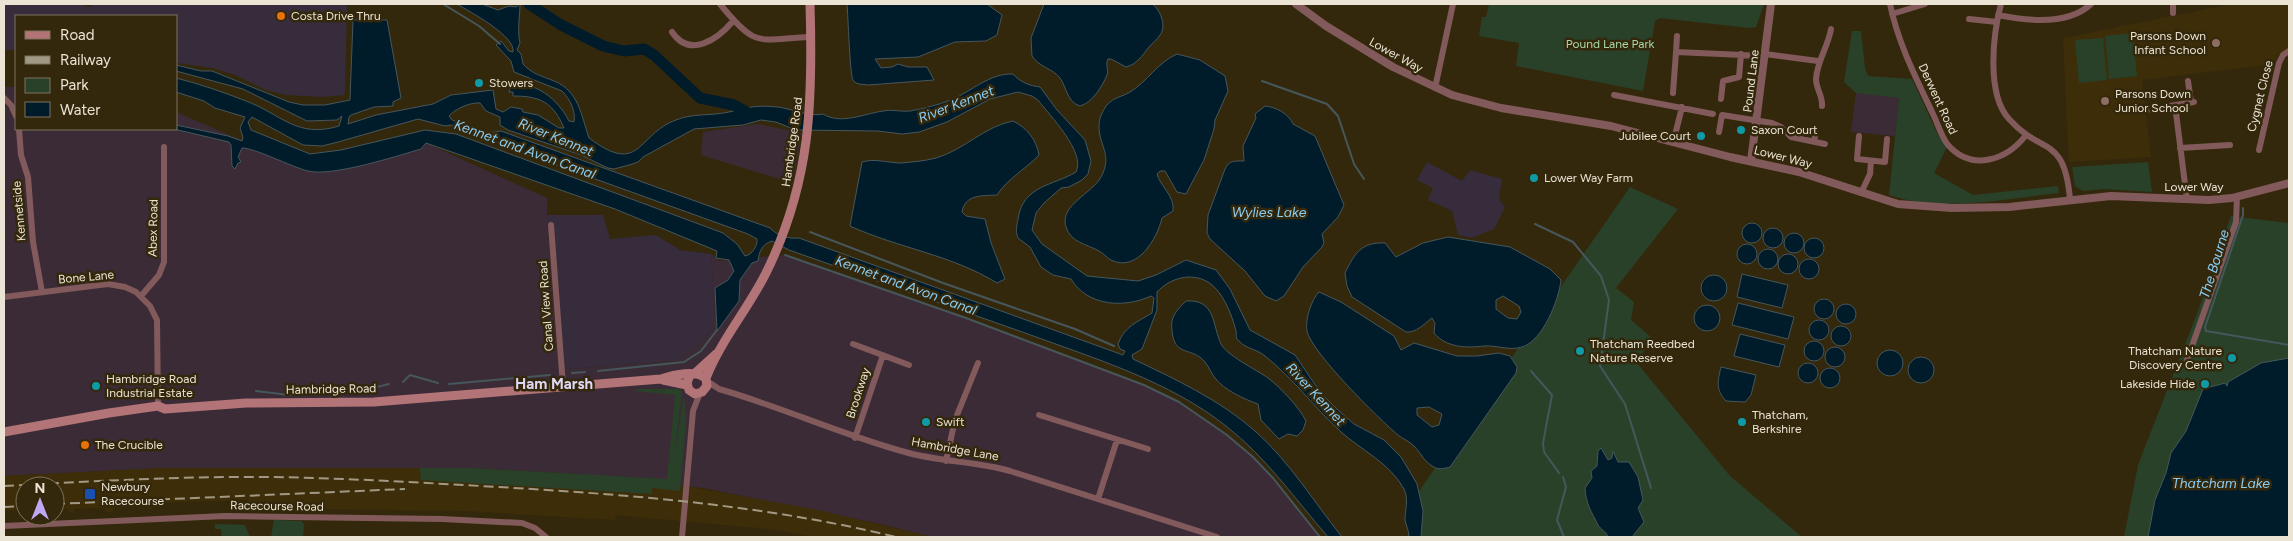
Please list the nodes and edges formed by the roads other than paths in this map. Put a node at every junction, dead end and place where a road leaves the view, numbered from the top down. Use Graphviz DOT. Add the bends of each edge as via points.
graph roads {
  1 [pos="720,4"];
  2 [pos="810,4"];
  3 [pos="1296,4"];
  4 [pos="1453,4"];
  5 [pos="1771,4"];
  6 [pos="1890,4"];
  7 [pos="1925,4"];
  8 [pos="2002,4"];
  9 [pos="2091,4"];
  10 [pos="2173,4"];
  11 [pos="2173,13"];
  12 [pos="1892,14"];
  13 [pos="1998,15"];
  14 [pos="1969,18"];
  15 [pos="734,21"];
  16 [pos="1997,22"];
  17 [pos="1831,29"];
  18 [pos="672,32"];
  19 [pos="1677,36"];
  20 [pos="811,37"];
  21 [pos="2289,51"];
  22 [pos="1676,52"];
  23 [pos="1741,54"];
  24 [pos="1765,55"];
  25 [pos="1818,62"];
  26 [pos="2188,81"];
  27 [pos="1434,88"];
  28 [pos="1674,93"];
  29 [pos="1614,95"];
  30 [pos="4,98"];
  31 [pos="1721,99"];
  32 [pos="2175,105"];
  33 [pos="1822,106"];
  34 [pos="1682,107"];
  35 [pos="2145,110"];
  36 [pos="15,114"];
  37 [pos="1713,114"];
  38 [pos="1757,120"];
  39 [pos="19,130"];
  40 [pos="1816,131"];
  41 [pos="1718,132"];
  42 [pos="2026,134"];
  43 [pos="1860,136"];
  44 [pos="1887,139"];
  45 [pos="1814,142"];
  46 [pos="1673,143"];
  47 [pos="1825,144"];
  48 [pos="2230,145"];
  49 [pos="2180,148"];
  50 [pos="2259,150"];
  51 [pos="162,151"];
  52 [pos="1750,161"];
  53 [pos="1871,161"];
  54 [pos="2289,183"];
  55 [pos="1861,193"];
  56 [pos="2237,197"];
  57 [pos="2070,200"];
  58 [pos="2187,200"];
  59 [pos="551,225"];
  60 [pos="42,292"];
  61 [pos="141,296"];
  62 [pos="4,297"];
  63 [pos="853,344"];
  64 [pos="716,354"];
  65 [pos="883,355"];
  66 [pos="978,363"];
  67 [pos="2186,363"];
  68 [pos="909,365"];
  69 [pos="692,374"];
  70 [pos="661,379"];
  71 [pos="706,379"];
  72 [pos="563,386"];
  73 [pos="688,388"];
  74 [pos="720,389"];
  75 [pos="702,392"];
  76 [pos="158,406"];
  77 [pos="693,411"];
  78 [pos="1039,415"];
  79 [pos="4,432"];
  80 [pos="855,438"];
  81 [pos="1117,440"];
  82 [pos="1148,449"];
  83 [pos="946,461"];
  84 [pos="1098,499"];
  85 [pos="4,526"];
  86 [pos="546,537"];
  87 [pos="682,537"];
  88 [pos="1218,537"];
  1 -- 15 [label="street"];
  2 -- 20 [label="main road, Hambridge Road"];
  3 -- 27 [label="street, Lower Way" via="1352,43"];
  4 -- 27 [label="street"];
  5 -- 24 [label="street, Pound Lane"];
  6 -- 12 [label="street, Derwent Road"];
  7 -- 12 [label="street"];
  8 -- 13 [label="street"];
  9 -- 13 [label="street" via="2075,14 2034,21"];
  10 -- 11 [label="street"];
  12 -- 42 [label="street, Derwent Road" via="1896,33 1914,74 1943,136 1953,149 1969,158 1988,161 2008,153"];
  13 -- 16 [label="street"];
  14 -- 16 [label="street"];
  15 -- 18 [label="street" via="715,40 704,43 675,41"];
  15 -- 20 [label="street" via="749,34 763,40"];
  16 -- 42 [label="street" via="1994,63 1997,98 2007,117"];
  17 -- 25 [label="street" via="1829,42"];
  19 -- 22 [label="street"];
  20 -- 64 [label="main road, Hambridge Road" via="807,134 801,177 787,226 754,295"];
  21 -- 50 [label="street, Cygnet Close" via="2279,63"];
  22 -- 23 [label="street"];
  22 -- 28 [label="street"];
  23 -- 24 [label="street"];
  23 -- 31 [label="street" via="1739,77 1723,81"];
  24 -- 25 [label="street"];
  24 -- 38 [label="street, Pound Lane"];
  25 -- 33 [label="street" via="1816,81 1823,99"];
  26 -- 32 [label="street" via="2192,102"];
  27 -- 46 [label="street, Lower Way" via="1501,108 1611,126"];
  29 -- 34 [label="street"];
  30 -- 36 [label="street"];
  32 -- 35 [label="street"];
  32 -- 49 [label="street"];
  34 -- 37 [label="street"];
  34 -- 46 [label="street"];
  38 -- 41 [label="street" via="1722,115"];
  38 -- 45 [label="street" via="1781,127 1791,137"];
  38 -- 52 [label="street, Pound Lane"];
  39 -- 60 [label="street, Kennetside" via="21,155 28,177 32,242"];
  40 -- 45 [label="street"];
  42 -- 57 [label="street" via="2050,147 2059,157 2065,169"];
  43 -- 53 [label="street" via="1857,159"];
  44 -- 53 [label="street" via="1884,162"];
  45 -- 47 [label="street"];
  46 -- 52 [label="street, Lower Way"];
  48 -- 49 [label="street"];
  49 -- 58 [label="street"];
  51 -- 61 [label="street, Abex Road" via="164,262 159,275"];
  52 -- 55 [label="street, Lower Way" via="1826,180"];
  53 -- 55 [label="street" via="1870,174"];
  54 -- 56 [label="street, Lower Way"];
  55 -- 57 [label="street, Lower Way" via="1898,204 1952,208 2009,207"];
  56 -- 58 [label="street, Lower Way"];
  56 -- 67 [label="street" via="2236,222"];
  57 -- 58 [label="street, Lower Way" via="2115,196"];
  59 -- 72 [label="street, Canal View Road"];
  60 -- 61 [label="street, Bone Lane" via="108,284 125,286"];
  60 -- 62 [label="street, Bone Lane"];
  61 -- 76 [label="street, Bone Lane" via="153,310 158,325"];
  63 -- 65 [label="street, Brookway"];
  64 -- 69 [label="main road, Hambridge Road"];
  64 -- 71 [label="main road, Hambridge Road"];
  65 -- 68 [label="street, Brookway"];
  65 -- 80 [label="street, Brookway"];
  66 -- 83 [label="street" via="955,420"];
  69 -- 70 [label="main road, Hambridge Road"];
  69 -- 71 [label="main road"];
  69 -- 73 [label="main road"];
  70 -- 72 [label="main road, Hambridge Road"];
  70 -- 73 [label="main road, Hambridge Road"];
  71 -- 74 [label="street, Hambridge Lane"];
  71 -- 75 [label="main road, Hambridge Road"];
  72 -- 76 [label="main road, Hambridge Road" via="374,402"];
  73 -- 75 [label="main road, Hambridge Road"];
  73 -- 77 [label="street"];
  74 -- 75 [label="street, Hambridge Lane"];
  74 -- 80 [label="street, Hambridge Lane"];
  75 -- 77 [label="street"];
  76 -- 79 [label="main road, Hambridge Road"];
  77 -- 87 [label="street"];
  78 -- 81 [label="street"];
  80 -- 83 [label="street, Hambridge Lane"];
  81 -- 82 [label="street"];
  81 -- 84 [label="street"];
  83 -- 84 [label="street, Hambridge Lane" via="992,466"];
  84 -- 88 [label="street, Hambridge Lane"];
  85 -- 86 [label="street, Racecourse Road" via="225,516 442,519 522,523"];
}
